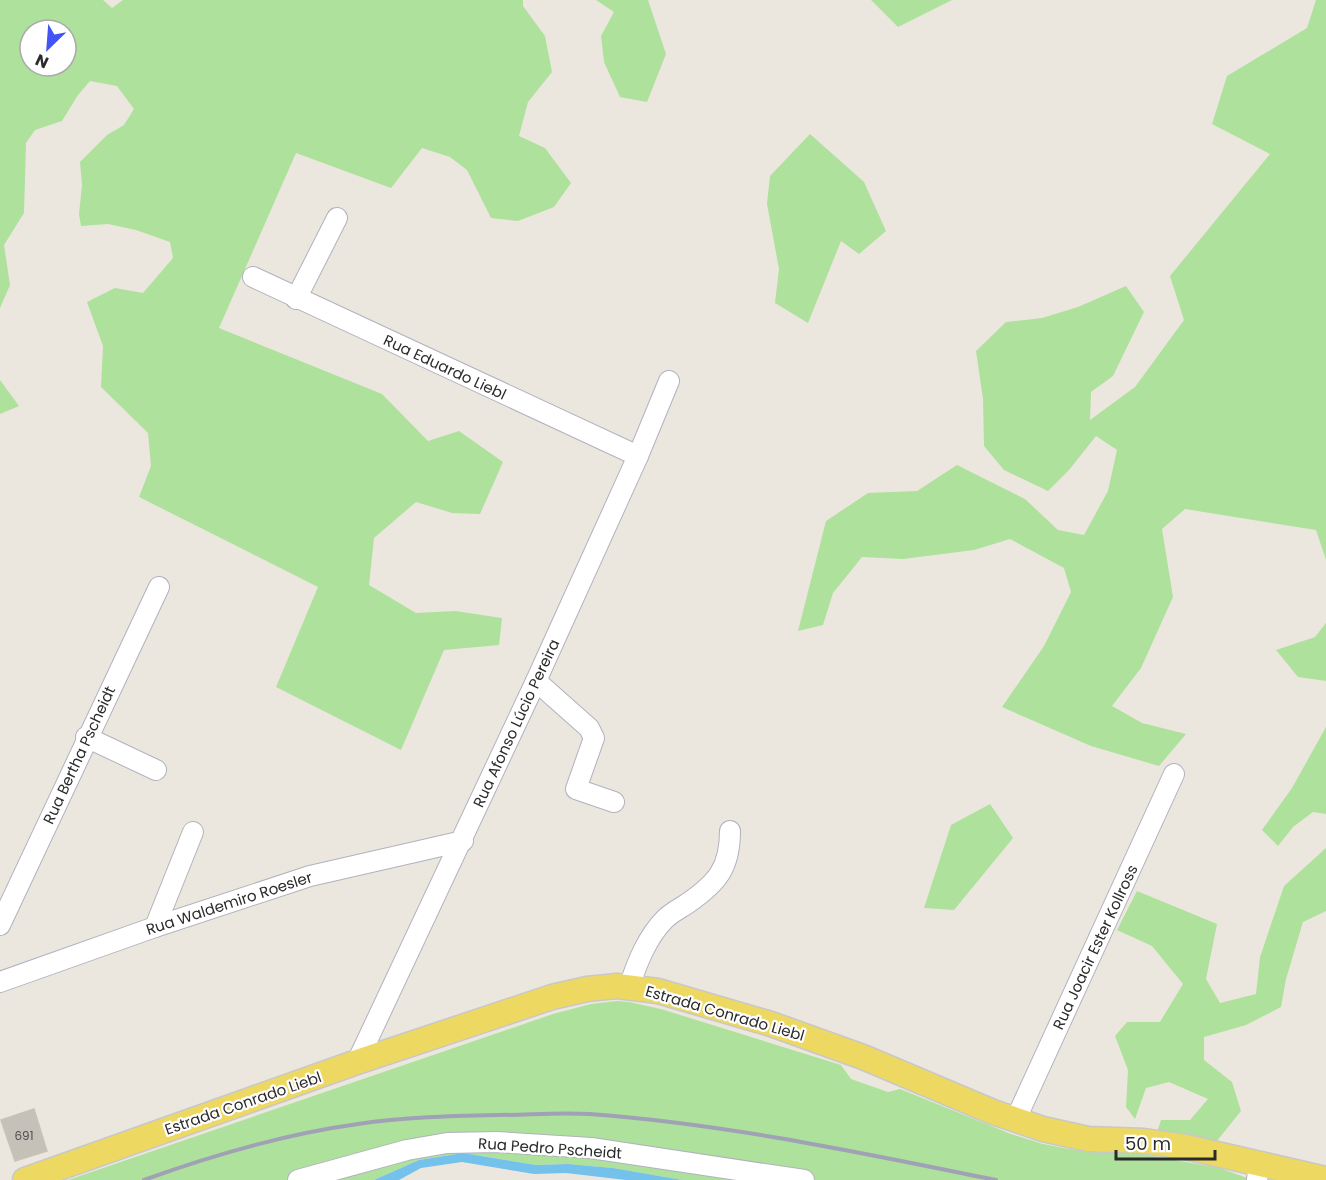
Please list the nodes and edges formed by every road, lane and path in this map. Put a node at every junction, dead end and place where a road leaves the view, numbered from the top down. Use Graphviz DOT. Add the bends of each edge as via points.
graph roads {
  1 [pos="337,218"];
  2 [pos="253,277"];
  3 [pos="296,299"];
  4 [pos="669,381"];
  5 [pos="638,456"];
  6 [pos="159,587"];
  7 [pos="536,681"];
  8 [pos="86,738"];
  9 [pos="156,770"];
  10 [pos="1174,774"];
  11 [pos="614,802"];
  12 [pos="730,831"];
  13 [pos="193,832"];
  14 [pos="463,841"];
  15 [pos="0,925"];
  16 [pos="155,927"];
  17 [pos="0,982"];
  18 [pos="629,987"];
  19 [pos="357,1062"];
  20 [pos="1015,1121"];
  21 [pos="1258,1172"];
  22 [pos="1326,1179"];
  23 [pos="25,1180"];
  24 [pos="298,1180"];
  25 [pos="804,1180"];
  1 -- 3 [label="street"];
  2 -- 3 [label="street, Rua Eduardo Liebl"];
  3 -- 5 [label="street, Rua Eduardo Liebl"];
  4 -- 5 [label="street, Rua Afonso Lúcio Pereira"];
  5 -- 7 [label="street, Rua Afonso Lúcio Pereira"];
  6 -- 8 [label="street, Rua Bertha Pscheidt"];
  7 -- 11 [label="street" via="589,728 594,738 576,789"];
  7 -- 14 [label="street, Rua Afonso Lúcio Pereira"];
  8 -- 9 [label="street"];
  8 -- 15 [label="street, Rua Bertha Pscheidt"];
  10 -- 20 [label="street, Rua Joacir Ester Kollross"];
  12 -- 18 [label="street" via="730,848 722,872 703,892 667,917 651,936"];
  13 -- 16 [label="street"];
  14 -- 16 [label="street, Rua Waldemiro Roesler" via="310,876"];
  14 -- 19 [label="street, Rua Afonso Lúcio Pereira"];
  16 -- 17 [label="street, Rua Waldemiro Roesler"];
  18 -- 19 [label="main road, Estrada Conrado Liebl" via="603,986 571,992"];
  18 -- 20 [label="main road, Estrada Conrado Liebl" via="658,991 864,1057"];
  19 -- 23 [label="main road, Estrada Conrado Liebl"];
  20 -- 21 [label="main road, Estrada Conrado Liebl" via="1064,1135 1166,1143"];
  21 -- 22 [label="main road, Estrada Conrado Liebl"];
  24 -- 25 [label="street, Rua Pedro Pscheidt" via="407,1150 447,1143 497,1142 591,1148"];
}
